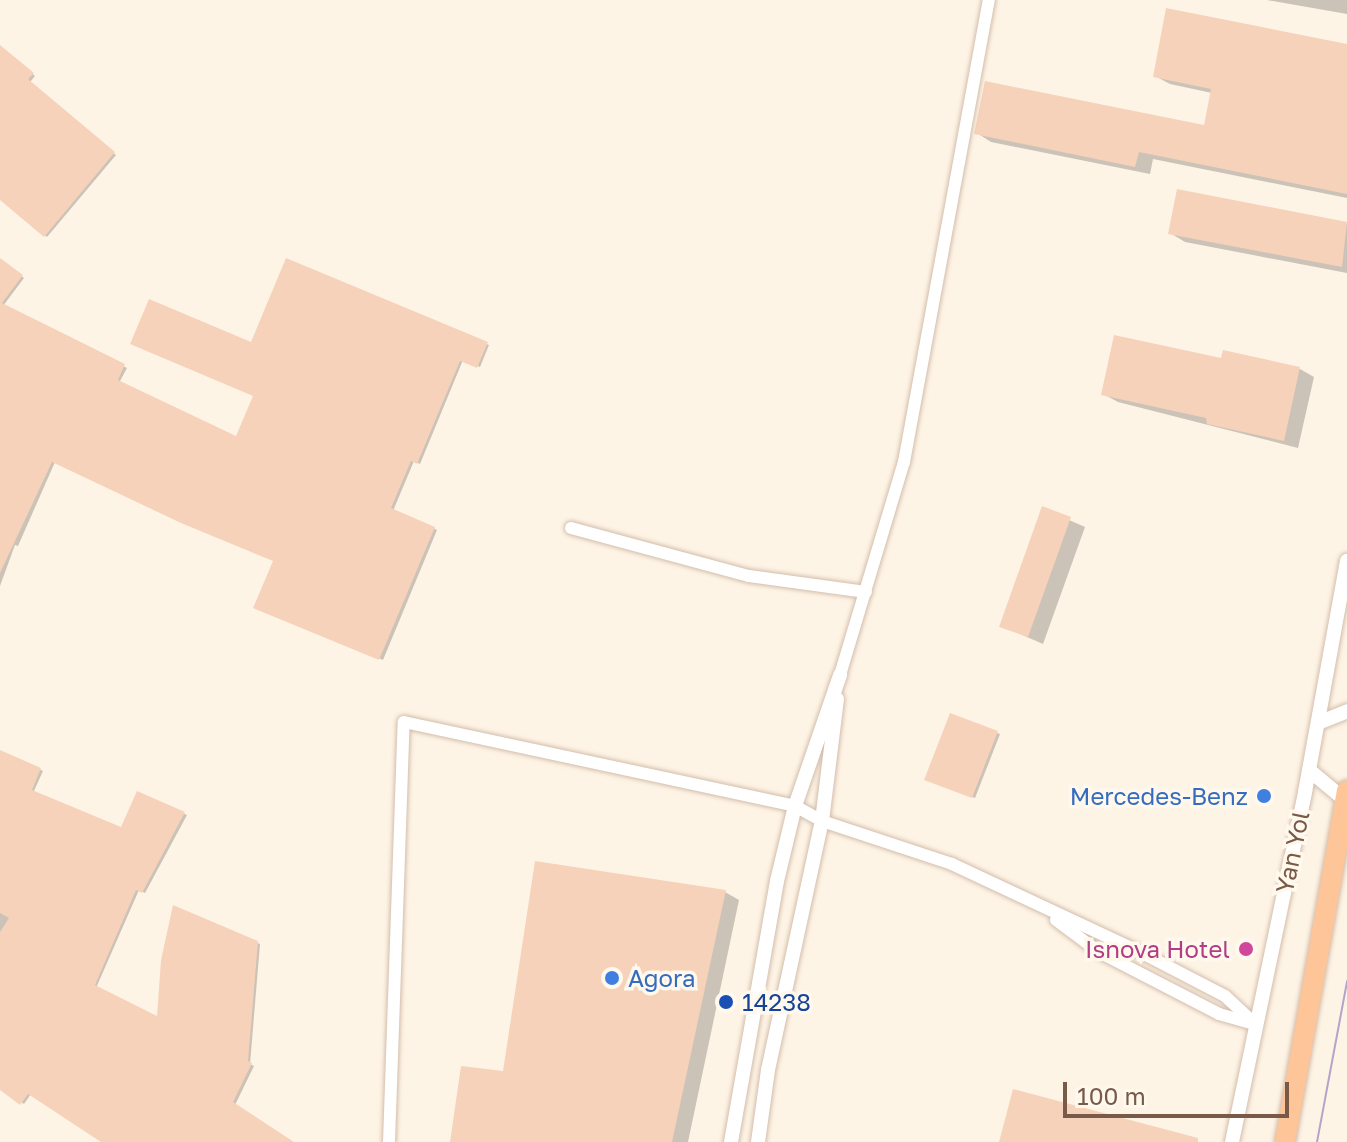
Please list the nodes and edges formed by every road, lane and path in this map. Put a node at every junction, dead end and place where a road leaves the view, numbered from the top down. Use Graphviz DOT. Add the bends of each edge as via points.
graph roads {
  1 [pos="989,0"];
  2 [pos="571,528"];
  3 [pos="1347,561"];
  4 [pos="866,592"];
  5 [pos="840,675"];
  6 [pos="1347,711"];
  7 [pos="1318,723"];
  8 [pos="1309,770"];
  9 [pos="1346,795"];
  10 [pos="795,806"];
  11 [pos="822,821"];
  12 [pos="1038,906"];
  13 [pos="1255,1024"];
  14 [pos="389,1142"];
  15 [pos="731,1142"];
  16 [pos="758,1142"];
  17 [pos="1232,1142"];
  18 [pos="1285,1142"];
  1 -- 4 [label="street" via="904,462"];
  2 -- 4 [label="street" via="749,576"];
  3 -- 7 [label="street, Yan Yol"];
  4 -- 5 [label="street"];
  5 -- 10 [label="street"];
  5 -- 11 [label="street"];
  6 -- 7 [label="street"];
  7 -- 8 [label="street, Yan Yol"];
  8 -- 9 [label="street"];
  8 -- 13 [label="street, Yan Yol"];
  9 -- 18 [label="highway"];
  10 -- 11 [label="street"];
  10 -- 14 [label="street" via="404,722"];
  10 -- 15 [label="street"];
  11 -- 12 [label="street" via="952,864"];
  11 -- 16 [label="street" via="768,1070"];
  12 -- 13 [label="street" via="1225,996"];
  12 -- 13 [label="street" via="1099,952 1219,1014"];
  13 -- 17 [label="street, Yan Yol"];
}
